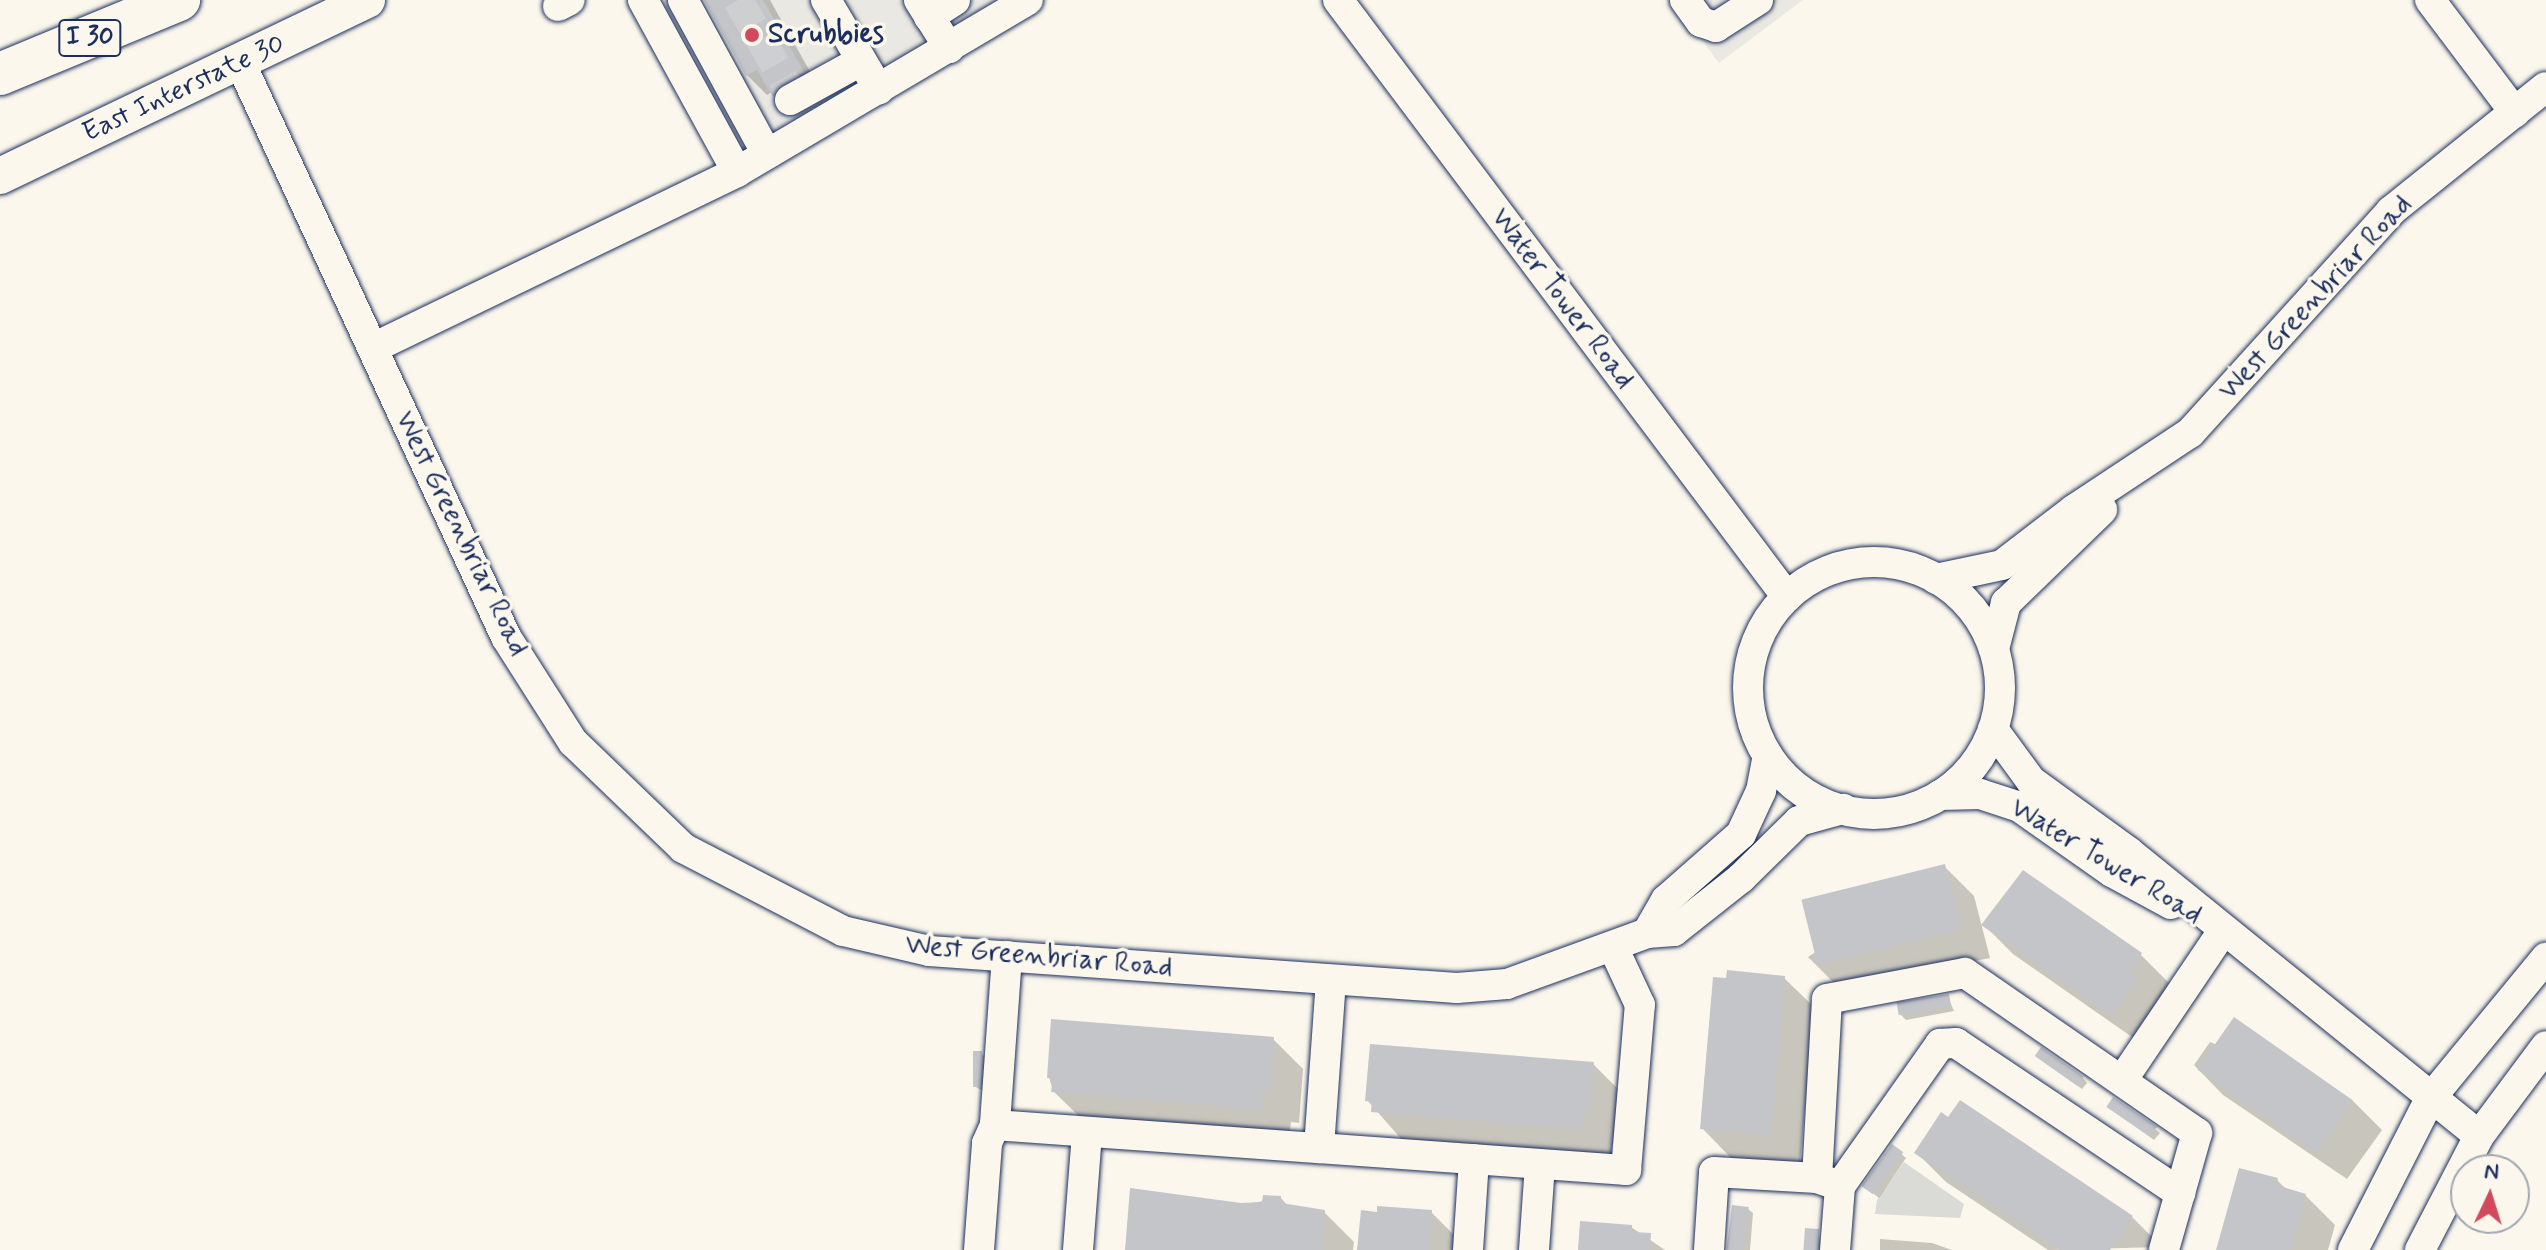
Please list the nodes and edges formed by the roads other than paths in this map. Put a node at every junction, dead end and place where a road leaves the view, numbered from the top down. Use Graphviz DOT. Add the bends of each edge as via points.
graph roads {
  1 [pos="179,0"];
  2 [pos="367,0"];
  3 [pos="643,0"];
  4 [pos="683,0"];
  5 [pos="826,0"];
  6 [pos="955,0"];
  7 [pos="1028,0"];
  8 [pos="1338,0"];
  9 [pos="1685,0"];
  10 [pos="1758,0"];
  11 [pos="2430,0"];
  12 [pos="924,8"];
  13 [pos="949,48"];
  14 [pos="861,61"];
  15 [pos="240,62"];
  16 [pos="0,74"];
  17 [pos="2546,87"];
  18 [pos="879,90"];
  19 [pos="2515,113"];
  20 [pos="798,137"];
  21 [pos="767,154"];
  22 [pos="737,172"];
  23 [pos="0,176"];
  24 [pos="373,348"];
  25 [pos="2125,480"];
  26 [pos="1936,579"];
  27 [pos="1787,597"];
  28 [pos="1994,649"];
  29 [pos="1993,729"];
  30 [pos="1768,756"];
  31 [pos="1940,795"];
  32 [pos="1843,809"];
  33 [pos="2222,932"];
  34 [pos="1647,933"];
  35 [pos="1613,947"];
  36 [pos="1007,956"];
  37 [pos="2546,958"];
  38 [pos="1331,980"];
  39 [pos="2546,1046"];
  40 [pos="2123,1079"];
  41 [pos="2430,1099"];
  42 [pos="995,1125"];
  43 [pos="1087,1132"];
  44 [pos="2479,1136"];
  45 [pos="1320,1143"];
  46 [pos="1474,1159"];
  47 [pos="1540,1164"];
  48 [pos="1829,1182"];
  49 [pos="2180,1193"];
  50 [pos="979,1250"];
  51 [pos="1078,1250"];
  52 [pos="1468,1250"];
  53 [pos="1534,1250"];
  54 [pos="1709,1250"];
  55 [pos="1835,1250"];
  56 [pos="2164,1250"];
  57 [pos="2353,1250"];
  58 [pos="2420,1250"];
  1 -- 16 [label="highway, I 30"];
  2 -- 15 [label="main road, East Interstate 30"];
  3 -- 22 [label="street"];
  4 -- 21 [label="street"];
  5 -- 14 [label="street"];
  6 -- 12 [label="street"];
  7 -- 13 [label="street"];
  8 -- 27 [label="street, Water Tower Road"];
  9 -- 10 [label="street" via="1701,22 1716,27"];
  11 -- 19 [label="street"];
  12 -- 13 [label="street"];
  13 -- 18 [label="street"];
  14 -- 18 [label="street"];
  14 -- 20 [label="street" via="790,94"];
  15 -- 23 [label="main road, East Interstate 30"];
  15 -- 24 [label="street, West Greenbriar Road"];
  17 -- 19 [label="street, West Greenbriar Road"];
  18 -- 20 [label="street"];
  19 -- 25 [label="street, West Greenbriar Road" via="2391,211 2190,433"];
  20 -- 21 [label="street"];
  21 -- 22 [label="street"];
  22 -- 24 [label="street"];
  24 -- 36 [label="street, West Greenbriar Road" via="506,637 573,742 683,848 843,931 929,951"];
  25 -- 26 [label="street, West Greenbriar Road" via="2075,509 2002,565"];
  25 -- 28 [label="street, West Greenbriar Road" via="2094,519 2006,603"];
  26 -- 27 [label="street" via="1892,563 1852,564 1813,577"];
  26 -- 28 [label="street" via="1976,613"];
  27 -- 30 [label="street" via="1758,638 1748,677 1752,719"];
  28 -- 29 [label="street" via="2000,688"];
  29 -- 31 [label="street" via="1973,766"];
  29 -- 33 [label="street, Water Tower Road" via="2031,781 2130,853"];
  30 -- 32 [label="street" via="1796,787"];
  30 -- 34 [label="street" via="1761,791 1741,834 1666,900"];
  31 -- 32 [label="street" via="1899,811"];
  31 -- 33 [label="street, Water Tower Road" via="1980,794 2018,806 2112,872"];
  32 -- 34 [label="street, West Greenbriar Road" via="1799,821 1687,923 1674,931"];
  33 -- 40 [label="street"];
  33 -- 41 [label="street, Water Tower Road"];
  34 -- 35 [label="street, West Greenbriar Road"];
  35 -- 38 [label="street, West Greenbriar Road" via="1507,984 1457,988"];
  35 -- 47 [label="street" via="1640,1005 1626,1170"];
  36 -- 38 [label="street, West Greenbriar Road"];
  36 -- 42 [label="street"];
  37 -- 41 [label="street"];
  38 -- 45 [label="street"];
  39 -- 44 [label="street"];
  40 -- 48 [label="street" via="1965,973 1827,999"];
  40 -- 49 [label="street" via="2197,1133"];
  41 -- 44 [label="street, Water Tower Road"];
  41 -- 57 [label="street"];
  42 -- 43 [label="street"];
  42 -- 50 [label="street" via="987,1143"];
  43 -- 45 [label="street"];
  43 -- 51 [label="street"];
  44 -- 58 [label="street"];
  45 -- 46 [label="street"];
  46 -- 47 [label="street"];
  46 -- 52 [label="street"];
  47 -- 53 [label="street"];
  48 -- 49 [label="street" via="1940,1044 1956,1043"];
  48 -- 54 [label="street" via="1714,1172"];
  48 -- 55 [label="street"];
  49 -- 56 [label="street"];
}
